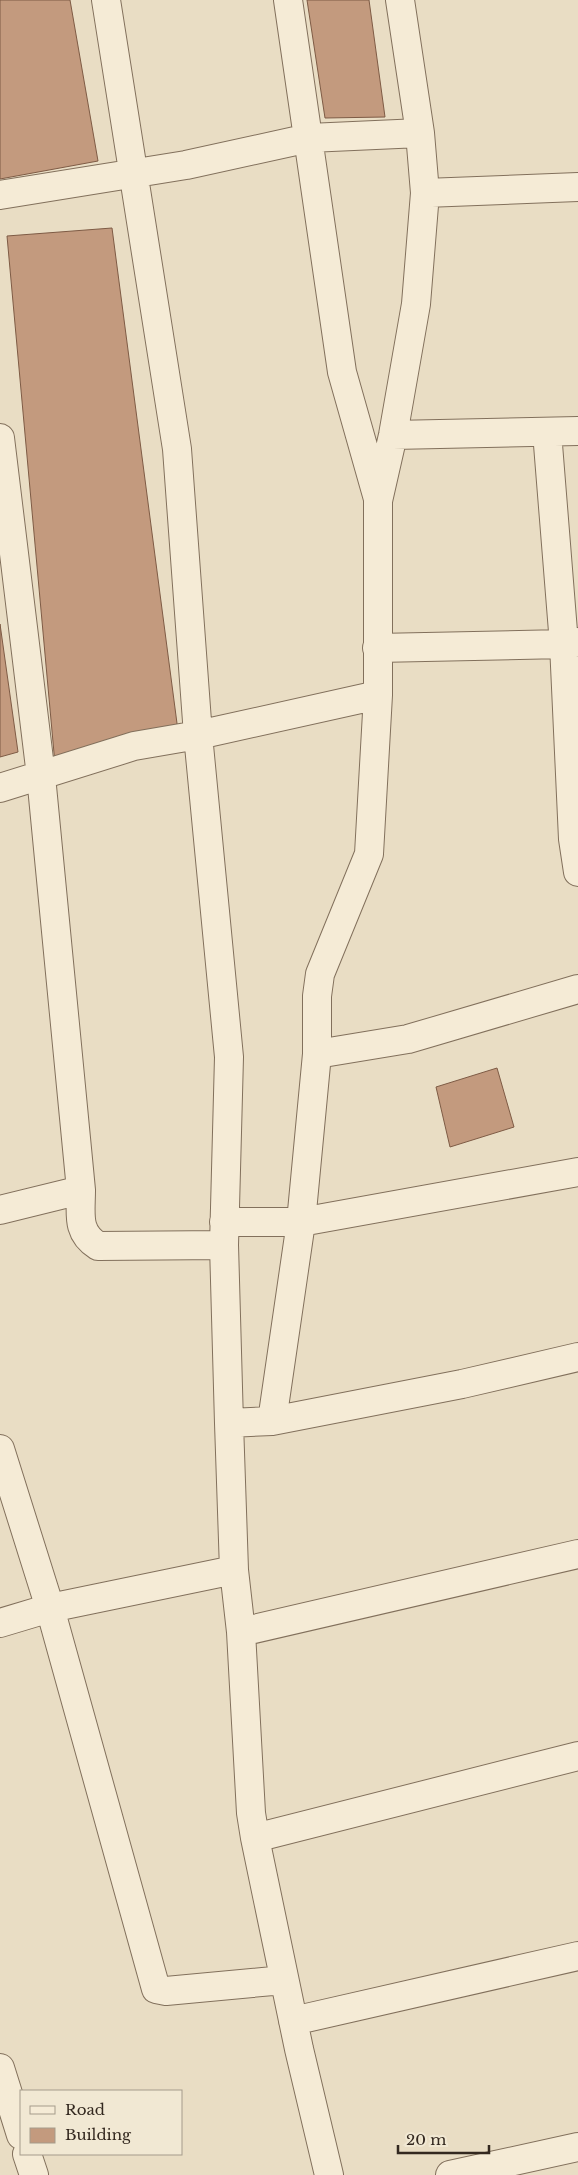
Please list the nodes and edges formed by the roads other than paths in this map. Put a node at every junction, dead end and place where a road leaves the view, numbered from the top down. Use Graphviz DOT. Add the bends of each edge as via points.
graph roads {
  1 [pos="106,0"];
  2 [pos="288,0"];
  3 [pos="400,0"];
  4 [pos="420,133"];
  5 [pos="309,138"];
  6 [pos="134,172"];
  7 [pos="578,187"];
  8 [pos="425,193"];
  9 [pos="0,195"];
  10 [pos="578,431"];
  11 [pos="547,432"];
  12 [pos="394,435"];
  13 [pos="0,438"];
  14 [pos="378,501"];
  15 [pos="571,643"];
  16 [pos="377,648"];
  17 [pos="378,695"];
  18 [pos="198,735"];
  19 [pos="41,776"];
  20 [pos="0,788"];
  21 [pos="578,872"];
  22 [pos="578,989"];
  23 [pos="317,1054"];
  24 [pos="578,1172"];
  25 [pos="81,1190"];
  26 [pos="0,1210"];
  27 [pos="301,1222"];
  28 [pos="224,1233"];
  29 [pos="578,1358"];
  30 [pos="272,1421"];
  31 [pos="229,1423"];
  32 [pos="0,1449"];
  33 [pos="578,1554"];
  34 [pos="234,1570"];
  35 [pos="50,1608"];
  36 [pos="0,1623"];
  37 [pos="241,1632"];
  38 [pos="578,1756"];
  39 [pos="255,1838"];
  40 [pos="578,1956"];
  41 [pos="284,1980"];
  42 [pos="293,2021"];
  43 [pos="0,2068"];
  44 [pos="20,2132"];
  45 [pos="578,2147"];
  46 [pos="27,2155"];
  47 [pos="34,2175"];
  48 [pos="329,2175"];
  49 [pos="450,2175"];
  1 -- 6 [label="street"];
  2 -- 5 [label="street"];
  3 -- 4 [label="street"];
  4 -- 5 [label="street"];
  4 -- 8 [label="street"];
  5 -- 6 [label="street" via="186,165"];
  5 -- 14 [label="street" via="342,372"];
  6 -- 9 [label="street"];
  6 -- 18 [label="street" via="177,449"];
  7 -- 8 [label="street"];
  8 -- 12 [label="street" via="416,304"];
  10 -- 11 [label="street"];
  11 -- 12 [label="street"];
  11 -- 15 [label="street"];
  12 -- 14 [label="street"];
  13 -- 19 [label="street"];
  14 -- 16 [label="street"];
  15 -- 16 [label="street"];
  15 -- 21 [label="street" via="573,840"];
  16 -- 17 [label="street"];
  17 -- 18 [label="street"];
  17 -- 23 [label="street" via="369,854 320,974"];
  18 -- 19 [label="street" via="134,746"];
  18 -- 28 [label="street" via="229,1057"];
  19 -- 20 [label="street"];
  19 -- 25 [label="street"];
  22 -- 23 [label="street" via="408,1039"];
  23 -- 27 [label="street"];
  24 -- 27 [label="street"];
  25 -- 26 [label="street"];
  25 -- 28 [label="street" via="82,1230 88,1240 98,1246"];
  27 -- 28 [label="street"];
  27 -- 30 [label="street"];
  28 -- 31 [label="street"];
  29 -- 30 [label="street"];
  30 -- 31 [label="street"];
  31 -- 34 [label="street"];
  32 -- 35 [label="street"];
  33 -- 37 [label="street"];
  34 -- 35 [label="street"];
  34 -- 37 [label="street"];
  35 -- 36 [label="street"];
  35 -- 41 [label="street" via="156,1989 166,1991"];
  37 -- 39 [label="street"];
  38 -- 39 [label="street"];
  39 -- 41 [label="street"];
  40 -- 42 [label="street"];
  41 -- 42 [label="street"];
  42 -- 48 [label="street"];
  43 -- 44 [label="street"];
  45 -- 49 [label="street"];
  46 -- 47 [label="street"];
}
